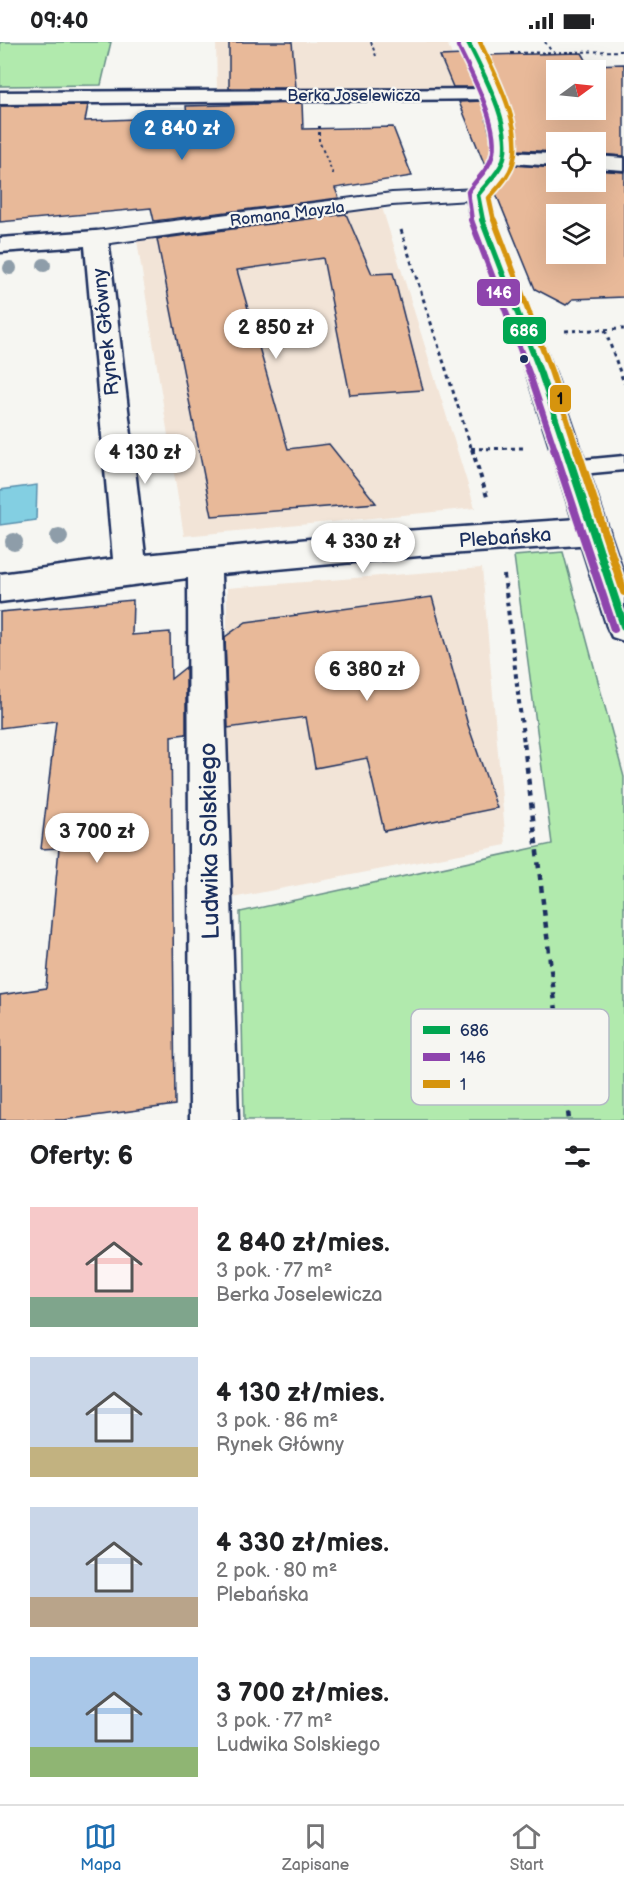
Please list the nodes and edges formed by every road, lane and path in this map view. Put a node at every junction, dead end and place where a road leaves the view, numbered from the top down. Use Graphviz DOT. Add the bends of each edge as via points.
graph roads {
  1 [pos="371,42"];
  2 [pos="545,42"];
  3 [pos="471,48"];
  4 [pos="624,51"];
  5 [pos="552,52"];
  6 [pos="376,56"];
  7 [pos="491,95"];
  8 [pos="0,98"];
  9 [pos="319,126"];
  10 [pos="504,158"];
  11 [pos="546,160"];
  12 [pos="606,163"];
  13 [pos="624,164"];
  14 [pos="336,180"];
  15 [pos="478,195"];
  16 [pos="392,199"];
  17 [pos="96,238"];
  18 [pos="0,245"];
  19 [pos="624,329"];
  20 [pos="605,330"];
  21 [pos="559,331"];
  22 [pos="624,383"];
  23 [pos="534,447"];
  24 [pos="471,449"];
  25 [pos="624,464"];
  26 [pos="571,468"];
  27 [pos="593,531"];
  28 [pos="500,537"];
  29 [pos="204,562"];
  30 [pos="130,571"];
  31 [pos="0,588"];
  32 [pos="624,626"];
  33 [pos="556,1009"];
  34 [pos="567,1105"];
  35 [pos="214,1120"];
  36 [pos="569,1120"];
  1 -- 6 [label="path"];
  2 -- 5 [label="path"];
  3 -- 5 [label="path"];
  3 -- 7 [label="street"];
  4 -- 5 [label="path"];
  7 -- 8 [label="street, Berka Joselewicza"];
  7 -- 10 [label="street"];
  9 -- 14 [label="path" via="320,141"];
  10 -- 11 [label="street"];
  10 -- 15 [label="street"];
  12 -- 13 [label="street"];
  15 -- 16 [label="street, Romana Mayzla"];
  15 -- 26 [label="street"];
  16 -- 17 [label="street, Romana Mayzla"];
  16 -- 24 [label="path"];
  17 -- 18 [label="street"];
  17 -- 30 [label="street, Rynek Główny"];
  19 -- 20 [label="path"];
  20 -- 21 [label="path"];
  20 -- 22 [label="path"];
  23 -- 24 [label="path"];
  24 -- 28 [label="path"];
  25 -- 26 [label="lane"];
  26 -- 27 [label="street"];
  27 -- 28 [label="street, Plebańska"];
  27 -- 32 [label="street"];
  28 -- 29 [label="street, Plebańska"];
  28 -- 33 [label="path"];
  29 -- 30 [label="street, Plebańska"];
  29 -- 35 [label="street, Ludwika Solskiego"];
  30 -- 31 [label="street"];
  34 -- 36 [label="path"];
}
